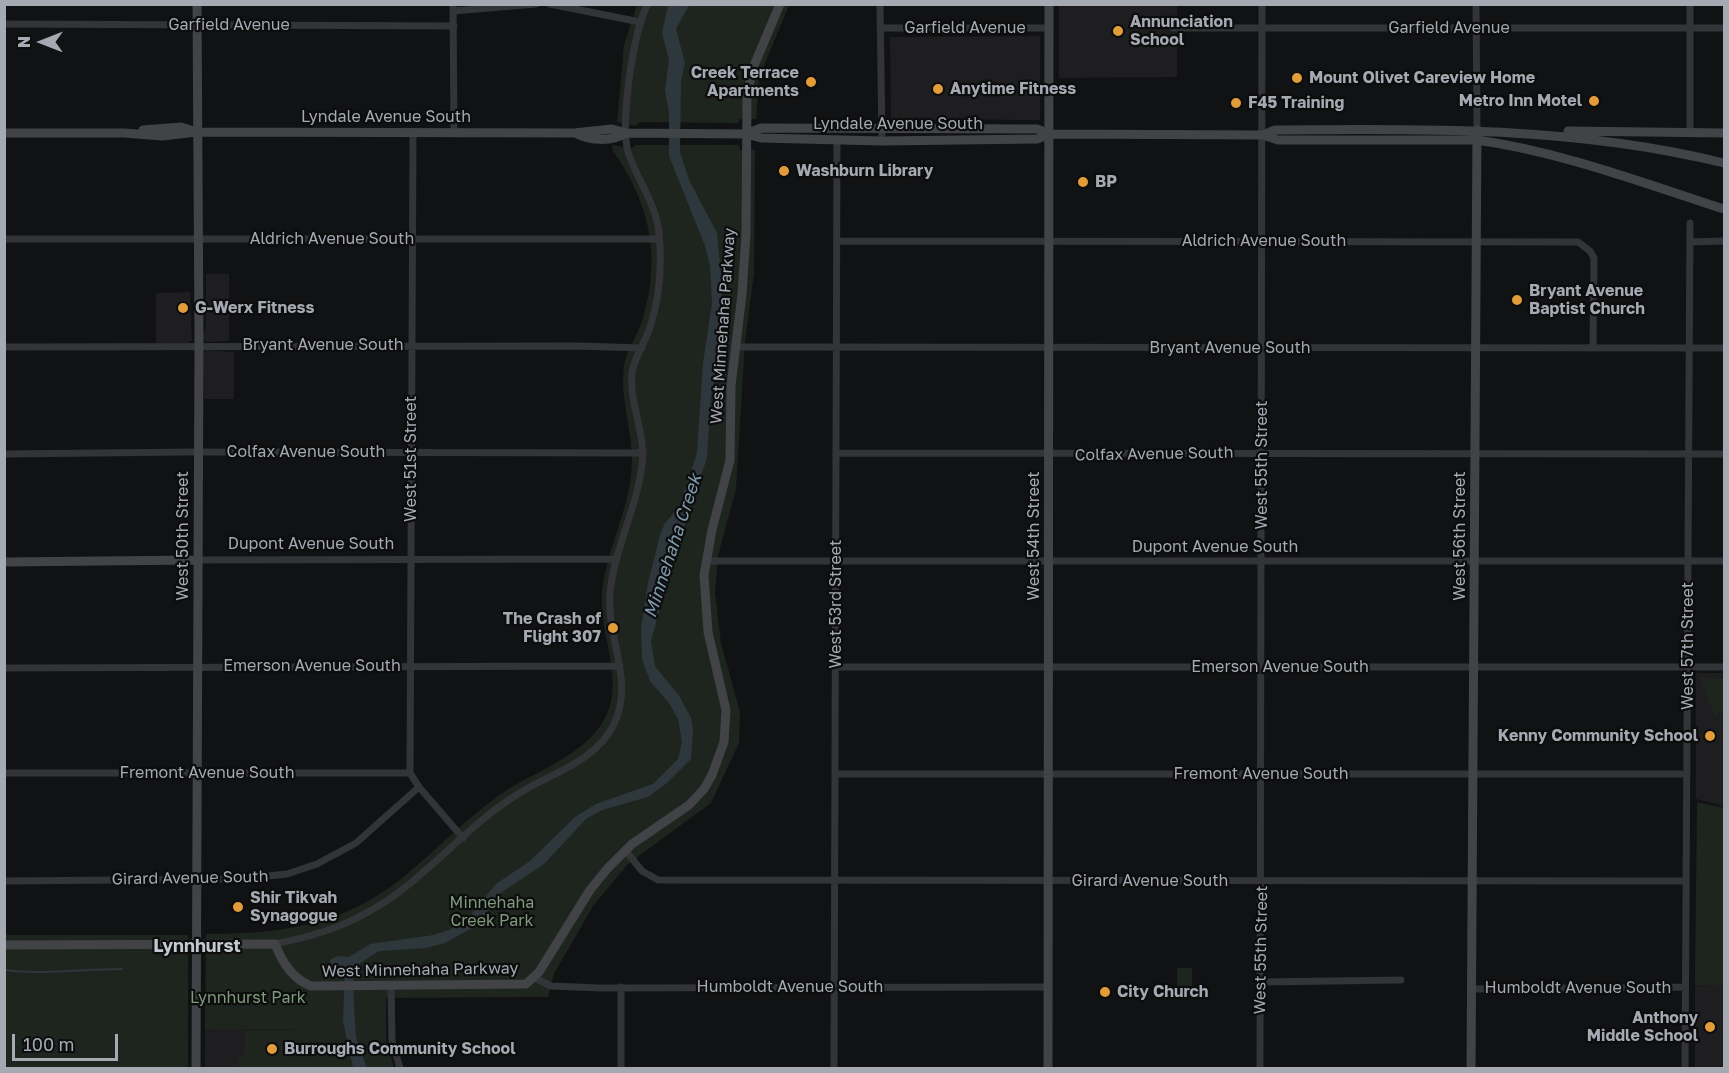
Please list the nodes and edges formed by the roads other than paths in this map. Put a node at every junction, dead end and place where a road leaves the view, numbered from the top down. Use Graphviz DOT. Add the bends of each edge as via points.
graph roads {
  1 [pos="197,4"];
  2 [pos="536,4"];
  3 [pos="550,4"];
  4 [pos="648,4"];
  5 [pos="780,4"];
  6 [pos="880,4"];
  7 [pos="1049,4"];
  8 [pos="1262,4"];
  9 [pos="1476,4"];
  10 [pos="1690,4"];
  11 [pos="453,8"];
  12 [pos="640,22"];
  13 [pos="4,24"];
  14 [pos="197,25"];
  15 [pos="454,26"];
  16 [pos="880,28"];
  17 [pos="1049,28"];
  18 [pos="1173,28"];
  19 [pos="1263,28"];
  20 [pos="1476,28"];
  21 [pos="1690,28"];
  22 [pos="1725,28"];
  23 [pos="882,129"];
  24 [pos="197,132"];
  25 [pos="412,132"];
  26 [pos="454,132"];
  27 [pos="4,133"];
  28 [pos="626,133"];
  29 [pos="1532,133"];
  30 [pos="1690,133"];
  31 [pos="1725,133"];
  32 [pos="746,134"];
  33 [pos="1050,134"];
  34 [pos="1263,135"];
  35 [pos="1477,135"];
  36 [pos="837,139"];
  37 [pos="882,141"];
  38 [pos="1725,163"];
  39 [pos="1725,209"];
  40 [pos="1690,223"];
  41 [pos="198,238"];
  42 [pos="4,239"];
  43 [pos="412,239"];
  44 [pos="659,239"];
  45 [pos="1263,241"];
  46 [pos="1725,241"];
  47 [pos="837,242"];
  48 [pos="1050,242"];
  49 [pos="1477,242"];
  50 [pos="1690,242"];
  51 [pos="198,346"];
  52 [pos="412,346"];
  53 [pos="4,347"];
  54 [pos="735,347"];
  55 [pos="837,347"];
  56 [pos="1262,347"];
  57 [pos="1690,347"];
  58 [pos="642,348"];
  59 [pos="1049,348"];
  60 [pos="1476,348"];
  61 [pos="1593,348"];
  62 [pos="1725,348"];
  63 [pos="198,452"];
  64 [pos="411,452"];
  65 [pos="643,453"];
  66 [pos="836,453"];
  67 [pos="1262,453"];
  68 [pos="1689,453"];
  69 [pos="4,454"];
  70 [pos="1725,454"];
  71 [pos="1049,455"];
  72 [pos="1476,455"];
  73 [pos="411,558"];
  74 [pos="617,559"];
  75 [pos="197,560"];
  76 [pos="706,561"];
  77 [pos="836,561"];
  78 [pos="1476,561"];
  79 [pos="1689,561"];
  80 [pos="1725,561"];
  81 [pos="4,562"];
  82 [pos="1049,562"];
  83 [pos="1262,563"];
  84 [pos="410,666"];
  85 [pos="620,666"];
  86 [pos="196,667"];
  87 [pos="835,667"];
  88 [pos="1262,667"];
  89 [pos="1475,667"];
  90 [pos="1688,667"];
  91 [pos="1725,667"];
  92 [pos="4,668"];
  93 [pos="1048,668"];
  94 [pos="4,773"];
  95 [pos="196,773"];
  96 [pos="410,773"];
  97 [pos="1261,773"];
  98 [pos="835,774"];
  99 [pos="1049,774"];
  100 [pos="1687,774"];
  101 [pos="1474,775"];
  102 [pos="419,787"];
  103 [pos="463,838"];
  104 [pos="626,851"];
  105 [pos="196,879"];
  106 [pos="835,880"];
  107 [pos="1261,880"];
  108 [pos="4,881"];
  109 [pos="1048,882"];
  110 [pos="1472,882"];
  111 [pos="1686,882"];
  112 [pos="276,944"];
  113 [pos="4,945"];
  114 [pos="196,946"];
  115 [pos="535,978"];
  116 [pos="1401,980"];
  117 [pos="1260,982"];
  118 [pos="392,986"];
  119 [pos="621,987"];
  120 [pos="835,987"];
  121 [pos="1048,987"];
  122 [pos="1685,987"];
  123 [pos="1472,989"];
  124 [pos="196,1068"];
  125 [pos="400,1068"];
  126 [pos="621,1068"];
  127 [pos="834,1068"];
  128 [pos="1048,1068"];
  129 [pos="1260,1068"];
  130 [pos="1471,1068"];
  131 [pos="1685,1068"];
  1 -- 14 [label="street, West 50th Street"];
  2 -- 11 [label="street"];
  3 -- 12 [label="street"];
  4 -- 12 [label="street"];
  5 -- 32 [label="street, West Minnehaha Parkway" via="751,75"];
  6 -- 16 [label="street"];
  7 -- 17 [label="street, West 54th Street"];
  8 -- 19 [label="street, West 55th Street"];
  9 -- 20 [label="street, West 56th Street"];
  10 -- 21 [label="street"];
  11 -- 15 [label="street"];
  12 -- 28 [label="street"];
  13 -- 14 [label="street, Garfield Avenue"];
  14 -- 15 [label="street, Garfield Avenue"];
  14 -- 24 [label="street, West 50th Street"];
  15 -- 26 [label="street"];
  16 -- 17 [label="street, Garfield Avenue"];
  16 -- 23 [label="street"];
  17 -- 33 [label="street, West 54th Street"];
  18 -- 19 [label="street, Garfield Avenue"];
  19 -- 20 [label="street, Garfield Avenue"];
  19 -- 34 [label="street, West 55th Street"];
  20 -- 21 [label="street, Garfield Avenue"];
  20 -- 35 [label="street, West 56th Street"];
  21 -- 22 [label="street, Garfield Avenue"];
  21 -- 30 [label="street"];
  23 -- 32 [label="street, Lyndale Avenue South" via="759,128"];
  23 -- 33 [label="street, Lyndale Avenue South" via="1037,129"];
  23 -- 37 [label="street"];
  24 -- 25 [label="street, Lyndale Avenue South"];
  24 -- 27 [label="street, Lyndale Avenue South" via="168,127 124,133"];
  24 -- 41 [label="street, West 50th Street"];
  25 -- 26 [label="street, Lyndale Avenue South"];
  25 -- 43 [label="street, West 51st Street"];
  26 -- 28 [label="street, Lyndale Avenue South" via="574,133 606,139"];
  28 -- 32 [label="street, Lyndale Avenue South"];
  28 -- 44 [label="street" via="628,150 649,194"];
  29 -- 30 [label="street"];
  29 -- 35 [label="street"];
  29 -- 38 [label="street" via="1613,141"];
  30 -- 31 [label="street"];
  32 -- 36 [label="street, Lyndale Avenue South" via="762,138"];
  32 -- 54 [label="street, West Minnehaha Parkway" via="746,234"];
  33 -- 34 [label="street, Lyndale Avenue South"];
  33 -- 37 [label="street, Lyndale Avenue South" via="1037,139"];
  33 -- 48 [label="street, West 54th Street"];
  34 -- 35 [label="street, Lyndale Avenue South" via="1278,140"];
  34 -- 45 [label="street, West 55th Street"];
  35 -- 39 [label="street" via="1552,154"];
  35 -- 49 [label="street, West 56th Street"];
  36 -- 37 [label="street, Lyndale Avenue South"];
  36 -- 47 [label="street, West 53rd Street"];
  40 -- 50 [label="street, West 57th Street"];
  41 -- 42 [label="street, Aldrich Avenue South"];
  41 -- 43 [label="street, Aldrich Avenue South"];
  41 -- 51 [label="street, West 50th Street"];
  43 -- 44 [label="street, Aldrich Avenue South"];
  43 -- 52 [label="street, West 51st Street"];
  44 -- 58 [label="street" via="659,285"];
  45 -- 48 [label="street, Aldrich Avenue South"];
  45 -- 49 [label="street, Aldrich Avenue South"];
  45 -- 56 [label="street, West 55th Street"];
  46 -- 50 [label="street"];
  47 -- 48 [label="street, Aldrich Avenue South"];
  47 -- 55 [label="street, West 53rd Street"];
  48 -- 59 [label="street, West 54th Street"];
  49 -- 60 [label="street, West 56th Street"];
  49 -- 61 [label="street, Aldrich Avenue South" via="1578,242 1590,251 1594,258"];
  50 -- 57 [label="street, West 57th Street"];
  51 -- 52 [label="street, Bryant Avenue South"];
  51 -- 53 [label="street, Bryant Avenue South"];
  51 -- 63 [label="street, West 50th Street"];
  52 -- 58 [label="street, Bryant Avenue South"];
  52 -- 64 [label="street, West 51st Street"];
  54 -- 55 [label="street, Bryant Avenue South"];
  54 -- 76 [label="street, West Minnehaha Parkway" via="729,468"];
  55 -- 59 [label="street, Bryant Avenue South"];
  55 -- 66 [label="street, West 53rd Street"];
  56 -- 59 [label="street, Bryant Avenue South"];
  56 -- 60 [label="street, Bryant Avenue South"];
  56 -- 67 [label="street, West 55th Street"];
  57 -- 61 [label="street, Bryant Avenue South"];
  57 -- 62 [label="street, Bryant Avenue South"];
  57 -- 68 [label="street, West 57th Street"];
  58 -- 65 [label="street" via="633,368 632,383"];
  59 -- 71 [label="street, West 54th Street"];
  60 -- 61 [label="street, Bryant Avenue South"];
  60 -- 72 [label="street, West 56th Street"];
  63 -- 64 [label="street, Colfax Avenue South"];
  63 -- 69 [label="street, Colfax Avenue South"];
  63 -- 75 [label="street, West 50th Street"];
  64 -- 65 [label="street, Colfax Avenue South"];
  64 -- 73 [label="street, West 51st Street"];
  65 -- 74 [label="street" via="635,504"];
  66 -- 71 [label="street, Colfax Avenue South"];
  66 -- 77 [label="street, West 53rd Street"];
  67 -- 71 [label="street, Colfax Avenue South"];
  67 -- 72 [label="street, Colfax Avenue South"];
  67 -- 83 [label="street, West 55th Street"];
  68 -- 70 [label="street, Colfax Avenue South"];
  68 -- 72 [label="street, Colfax Avenue South"];
  68 -- 79 [label="street, West 57th Street"];
  71 -- 82 [label="street, West 54th Street"];
  72 -- 78 [label="street, West 56th Street"];
  73 -- 74 [label="street, Dupont Avenue South"];
  73 -- 75 [label="street, Dupont Avenue South"];
  73 -- 84 [label="street, West 51st Street"];
  74 -- 85 [label="street" via="610,612"];
  75 -- 81 [label="street, Dupont Avenue South"];
  75 -- 86 [label="street, West 50th Street"];
  76 -- 77 [label="street, Dupont Avenue South"];
  76 -- 104 [label="street, West Minnehaha Parkway" via="705,612 726,710 723,748 712,775 696,798"];
  77 -- 82 [label="street, Dupont Avenue South"];
  77 -- 87 [label="street, West 53rd Street"];
  78 -- 79 [label="street, Dupont Avenue South"];
  78 -- 83 [label="street, Dupont Avenue South"];
  78 -- 89 [label="street, West 56th Street"];
  79 -- 80 [label="street, Dupont Avenue South"];
  79 -- 90 [label="street, West 57th Street"];
  82 -- 83 [label="street, Dupont Avenue South"];
  82 -- 93 [label="street, West 54th Street"];
  83 -- 88 [label="street, West 55th Street"];
  84 -- 85 [label="street, Emerson Avenue South"];
  84 -- 86 [label="street, Emerson Avenue South"];
  84 -- 96 [label="street, West 51st Street"];
  85 -- 103 [label="street" via="620,710 597,748 514,796"];
  86 -- 92 [label="street, Emerson Avenue South"];
  86 -- 95 [label="street, West 50th Street"];
  87 -- 93 [label="street, Emerson Avenue South"];
  87 -- 98 [label="street, West 53rd Street"];
  88 -- 89 [label="street, Emerson Avenue South"];
  88 -- 93 [label="street, Emerson Avenue South"];
  88 -- 97 [label="street, West 55th Street"];
  89 -- 90 [label="street, Emerson Avenue South"];
  89 -- 101 [label="street, West 56th Street"];
  90 -- 91 [label="street, Emerson Avenue South"];
  90 -- 100 [label="street, West 57th Street"];
  93 -- 99 [label="street, West 54th Street"];
  94 -- 95 [label="street, Fremont Avenue South"];
  95 -- 96 [label="street, Fremont Avenue South"];
  95 -- 105 [label="street, West 50th Street"];
  96 -- 102 [label="street"];
  97 -- 99 [label="street, Fremont Avenue South"];
  97 -- 101 [label="street, Fremont Avenue South"];
  97 -- 107 [label="street, West 55th Street"];
  98 -- 99 [label="street, Fremont Avenue South"];
  98 -- 106 [label="street, West 53rd Street"];
  99 -- 109 [label="street, West 54th Street"];
  100 -- 101 [label="street, Fremont Avenue South"];
  100 -- 111 [label="street, West 57th Street"];
  101 -- 110 [label="street, West 56th Street"];
  102 -- 103 [label="street"];
  102 -- 105 [label="street, Girard Avenue South" via="375,828 317,864 270,877"];
  103 -- 112 [label="street" via="369,912 316,935"];
  104 -- 106 [label="street, Girard Avenue South" via="642,871 658,880"];
  104 -- 115 [label="street, West Minnehaha Parkway" via="590,890"];
  105 -- 108 [label="street, Girard Avenue South"];
  105 -- 114 [label="street, West 50th Street"];
  106 -- 109 [label="street, Girard Avenue South"];
  106 -- 120 [label="street, West 53rd Street"];
  107 -- 109 [label="street, Girard Avenue South"];
  107 -- 110 [label="street, Girard Avenue South"];
  107 -- 117 [label="street, West 55th Street"];
  109 -- 121 [label="street, West 54th Street"];
  110 -- 111 [label="street, Girard Avenue South"];
  110 -- 123 [label="street, West 56th Street"];
  111 -- 122 [label="street, West 57th Street"];
  112 -- 114 [label="street"];
  112 -- 118 [label="street, West Minnehaha Parkway" via="296,978 311,986"];
  113 -- 114 [label="street"];
  114 -- 124 [label="street, West 50th Street"];
  115 -- 118 [label="street, West Minnehaha Parkway" via="513,986"];
  115 -- 119 [label="street, Humboldt Avenue South" via="551,986"];
  116 -- 117 [label="street"];
  117 -- 129 [label="street, West 55th Street"];
  118 -- 125 [label="street" via="392,1041"];
  119 -- 120 [label="street, Humboldt Avenue South"];
  119 -- 126 [label="street"];
  120 -- 121 [label="street, Humboldt Avenue South"];
  120 -- 127 [label="street, West 53rd Street"];
  121 -- 128 [label="street, West 54th Street"];
  122 -- 123 [label="street, Humboldt Avenue South"];
  122 -- 131 [label="street, West 57th Street"];
  123 -- 130 [label="street, West 56th Street"];
}
